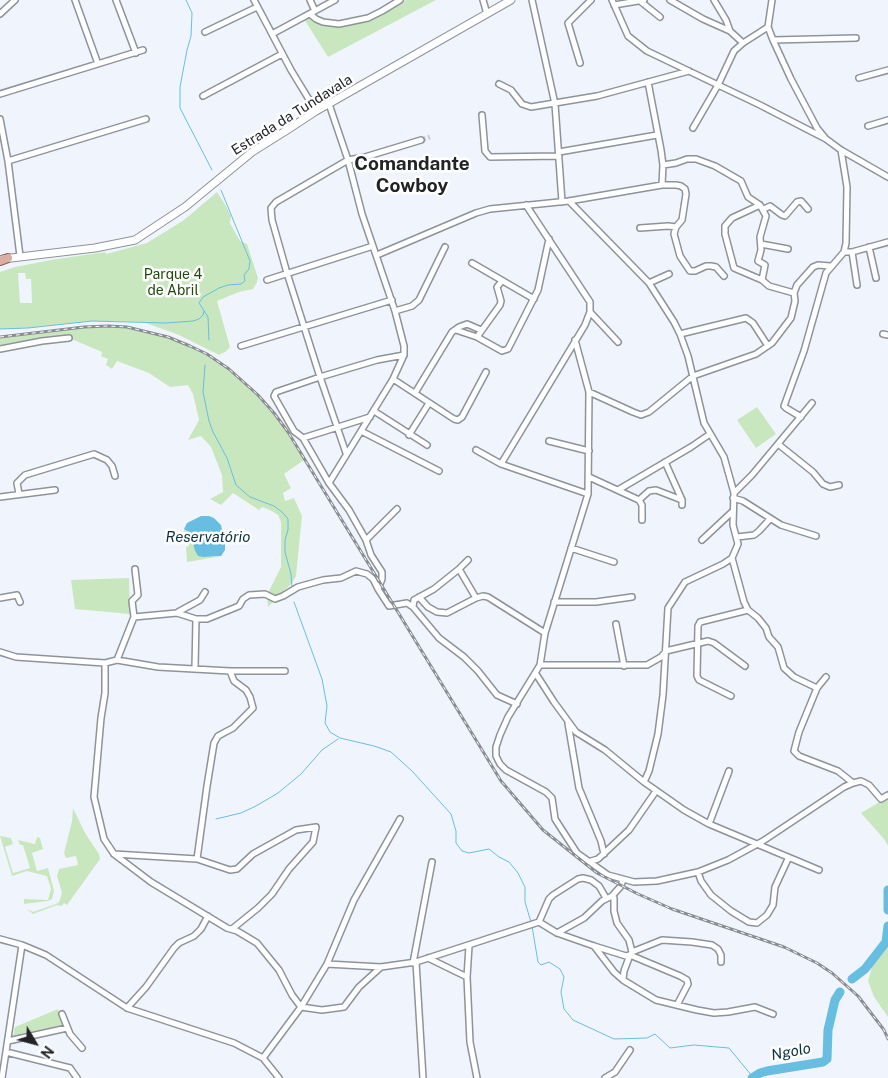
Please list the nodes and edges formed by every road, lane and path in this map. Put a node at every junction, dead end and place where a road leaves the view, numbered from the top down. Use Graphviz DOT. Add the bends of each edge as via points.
graph roads {
  1 [pos="15,0"];
  2 [pos="75,0"];
  3 [pos="116,0"];
  4 [pos="254,0"];
  5 [pos="310,0"];
  6 [pos="335,0"];
  7 [pos="400,0"];
  8 [pos="483,0"];
  9 [pos="511,0"];
  10 [pos="532,0"];
  11 [pos="591,0"];
  12 [pos="642,0"];
  13 [pos="670,0"];
  14 [pos="714,0"];
  15 [pos="772,0"];
  16 [pos="613,3"];
  17 [pos="257,6"];
  18 [pos="313,12"];
  19 [pos="0,14"];
  20 [pos="487,14"];
  21 [pos="660,17"];
  22 [pos="768,27"];
  23 [pos="205,32"];
  24 [pos="730,32"];
  25 [pos="272,34"];
  26 [pos="856,38"];
  27 [pos="773,40"];
  28 [pos="743,43"];
  29 [pos="143,50"];
  30 [pos="136,52"];
  31 [pos="282,54"];
  32 [pos="580,63"];
  33 [pos="98,64"];
  34 [pos="888,70"];
  35 [pos="688,71"];
  36 [pos="859,78"];
  37 [pos="648,82"];
  38 [pos="499,84"];
  39 [pos="718,85"];
  40 [pos="0,94"];
  41 [pos="203,96"];
  42 [pos="329,104"];
  43 [pos="555,104"];
  44 [pos="316,111"];
  45 [pos="482,115"];
  46 [pos="0,119"];
  47 [pos="146,119"];
  48 [pos="888,120"];
  49 [pos="868,126"];
  50 [pos="693,128"];
  51 [pos="657,135"];
  52 [pos="826,139"];
  53 [pos="421,140"];
  54 [pos="841,150"];
  55 [pos="559,154"];
  56 [pos="348,160"];
  57 [pos="8,162"];
  58 [pos="663,165"];
  59 [pos="888,178"];
  60 [pos="662,185"];
  61 [pos="570,201"];
  62 [pos="562,202"];
  63 [pos="526,205"];
  64 [pos="762,207"];
  65 [pos="808,209"];
  66 [pos="676,227"];
  67 [pos="640,228"];
  68 [pos="549,240"];
  69 [pos="888,242"];
  70 [pos="761,244"];
  71 [pos="373,246"];
  72 [pos="445,247"];
  73 [pos="869,248"];
  74 [pos="788,249"];
  75 [pos="844,252"];
  76 [pos="852,252"];
  77 [pos="377,255"];
  78 [pos="20,256"];
  79 [pos="2,259"];
  80 [pos="472,263"];
  81 [pos="830,266"];
  82 [pos="287,273"];
  83 [pos="669,274"];
  84 [pos="724,276"];
  85 [pos="876,278"];
  86 [pos="267,280"];
  87 [pos="762,280"];
  88 [pos="502,281"];
  89 [pos="649,282"];
  90 [pos="857,285"];
  91 [pos="794,293"];
  92 [pos="534,299"];
  93 [pos="392,300"];
  94 [pos="395,311"];
  95 [pos="590,312"];
  96 [pos="305,328"];
  97 [pos="456,330"];
  98 [pos="481,330"];
  99 [pos="680,334"];
  100 [pos="477,337"];
  101 [pos="69,338"];
  102 [pos="576,340"];
  103 [pos="618,342"];
  104 [pos="241,346"];
  105 [pos="768,346"];
  106 [pos="0,349"];
  107 [pos="404,354"];
  108 [pos="486,372"];
  109 [pos="693,376"];
  110 [pos="320,377"];
  111 [pos="393,379"];
  112 [pos="589,392"];
  113 [pos="415,393"];
  114 [pos="429,403"];
  115 [pos="812,403"];
  116 [pos="374,411"];
  117 [pos="370,417"];
  118 [pos="801,417"];
  119 [pos="337,427"];
  120 [pos="361,431"];
  121 [pos="710,434"];
  122 [pos="410,435"];
  123 [pos="303,438"];
  124 [pos="549,441"];
  125 [pos="778,444"];
  126 [pos="427,445"];
  127 [pos="476,450"];
  128 [pos="589,452"];
  129 [pos="346,454"];
  130 [pos="665,462"];
  131 [pos="501,464"];
  132 [pos="439,471"];
  133 [pos="115,476"];
  134 [pos="589,477"];
  135 [pos="329,483"];
  136 [pos="839,485"];
  137 [pos="55,490"];
  138 [pos="618,490"];
  139 [pos="19,494"];
  140 [pos="588,494"];
  141 [pos="733,496"];
  142 [pos="0,497"];
  143 [pos="639,500"];
  144 [pos="397,509"];
  145 [pos="733,512"];
  146 [pos="770,519"];
  147 [pos="642,520"];
  148 [pos="816,536"];
  149 [pos="737,537"];
  150 [pos="366,540"];
  151 [pos="702,540"];
  152 [pos="571,548"];
  153 [pos="732,558"];
  154 [pos="468,560"];
  155 [pos="614,562"];
  156 [pos="135,568"];
  157 [pos="460,570"];
  158 [pos="378,589"];
  159 [pos="205,592"];
  160 [pos="419,597"];
  161 [pos="632,597"];
  162 [pos="0,598"];
  163 [pos="476,598"];
  164 [pos="20,602"];
  165 [pos="554,602"];
  166 [pos="414,607"];
  167 [pos="748,610"];
  168 [pos="177,613"];
  169 [pos="134,617"];
  170 [pos="196,619"];
  171 [pos="616,624"];
  172 [pos="545,633"];
  173 [pos="698,643"];
  174 [pos="666,651"];
  175 [pos="0,652"];
  176 [pos="117,660"];
  177 [pos="105,663"];
  178 [pos="540,665"];
  179 [pos="624,666"];
  180 [pos="745,666"];
  181 [pos="196,668"];
  182 [pos="230,671"];
  183 [pos="285,671"];
  184 [pos="536,674"];
  185 [pos="826,677"];
  186 [pos="817,688"];
  187 [pos="731,696"];
  188 [pos="516,704"];
  189 [pos="568,722"];
  190 [pos="729,771"];
  191 [pos="644,782"];
  192 [pos="853,783"];
  193 [pos="656,790"];
  194 [pos="888,795"];
  195 [pos="400,819"];
  196 [pos="709,824"];
  197 [pos="756,844"];
  198 [pos="114,854"];
  199 [pos="604,854"];
  200 [pos="197,859"];
  201 [pos="788,859"];
  202 [pos="591,861"];
  203 [pos="432,862"];
  204 [pos="819,870"];
  205 [pos="698,872"];
  206 [pos="623,879"];
  207 [pos="609,897"];
  208 [pos="208,916"];
  209 [pos="534,923"];
  210 [pos="232,929"];
  211 [pos="557,933"];
  212 [pos="0,939"];
  213 [pos="22,944"];
  214 [pos="469,946"];
  215 [pos="594,946"];
  216 [pos="631,954"];
  217 [pos="428,958"];
  218 [pos="415,962"];
  219 [pos="721,962"];
  220 [pos="327,964"];
  221 [pos="381,967"];
  222 [pos="467,976"];
  223 [pos="623,980"];
  224 [pos="677,1005"];
  225 [pos="301,1007"];
  226 [pos="127,1008"];
  227 [pos="62,1014"];
  228 [pos="773,1014"];
  229 [pos="67,1028"];
  230 [pos="8,1041"];
  231 [pos="82,1048"];
  232 [pos="630,1050"];
  233 [pos="6,1052"];
  234 [pos="263,1058"];
  235 [pos="2,1078"];
  236 [pos="77,1078"];
  237 [pos="279,1078"];
  238 [pos="424,1078"];
  239 [pos="477,1078"];
  240 [pos="605,1078"];
  1 -- 19 [label="street"];
  2 -- 33 [label="street"];
  3 -- 30 [label="street"];
  4 -- 17 [label="street"];
  5 -- 18 [label="street"];
  6 -- 18 [label="street"];
  7 -- 18 [label="street" via="368,18 340,24 316,19"];
  8 -- 20 [label="street"];
  9 -- 20 [label="main road, Estrada da Tundavala"];
  10 -- 43 [label="street"];
  11 -- 32 [label="street" via="568,23"];
  12 -- 16 [label="street"];
  12 -- 21 [label="street"];
  13 -- 24 [label="street"];
  14 -- 24 [label="street"];
  15 -- 22 [label="street"];
  16 -- 35 [label="street" via="628,36 647,51"];
  17 -- 23 [label="street"];
  17 -- 25 [label="street"];
  18 -- 25 [label="street"];
  20 -- 42 [label="main road, Estrada da Tundavala"];
  22 -- 27 [label="street"];
  22 -- 28 [label="street"];
  24 -- 28 [label="street"];
  25 -- 31 [label="street"];
  26 -- 27 [label="street"];
  27 -- 52 [label="street" via="817,128"];
  28 -- 39 [label="street" via="734,51"];
  29 -- 30 [label="street"];
  30 -- 33 [label="street"];
  31 -- 41 [label="street"];
  31 -- 44 [label="street"];
  33 -- 40 [label="street"];
  34 -- 36 [label="street"];
  35 -- 37 [label="street"];
  35 -- 39 [label="street"];
  37 -- 43 [label="street"];
  37 -- 51 [label="street"];
  38 -- 43 [label="street" via="511,90 522,104 531,107"];
  39 -- 50 [label="street"];
  39 -- 52 [label="street"];
  42 -- 44 [label="main road, Estrada da Tundavala"];
  42 -- 56 [label="street"];
  43 -- 55 [label="street"];
  44 -- 78 [label="main road, Estrada da Tundavala" via="252,152 186,207 135,240"];
  45 -- 55 [label="street" via="486,151 490,157"];
  46 -- 57 [label="street"];
  47 -- 57 [label="street"];
  48 -- 49 [label="street"];
  51 -- 55 [label="street"];
  51 -- 58 [label="street"];
  52 -- 54 [label="street"];
  53 -- 56 [label="street"];
  54 -- 59 [label="street"];
  54 -- 75 [label="street" via="847,187"];
  55 -- 62 [label="street"];
  56 -- 71 [label="street"];
  56 -- 82 [label="street" via="271,208"];
  57 -- 78 [label="street"];
  58 -- 60 [label="street"];
  58 -- 64 [label="street" via="687,158 705,162 741,181 748,197"];
  60 -- 61 [label="street"];
  60 -- 66 [label="street" via="685,189 683,216"];
  61 -- 62 [label="street"];
  61 -- 89 [label="street"];
  62 -- 63 [label="street"];
  63 -- 68 [label="street"];
  63 -- 77 [label="street" via="476,213"];
  64 -- 65 [label="street" via="770,206 785,216 797,202"];
  64 -- 70 [label="street" via="766,216"];
  64 -- 87 [label="street" via="732,218 725,226 734,268"];
  66 -- 67 [label="street"];
  66 -- 84 [label="street" via="674,234 678,252 687,268 695,272 706,266 716,267"];
  68 -- 92 [label="street"];
  68 -- 95 [label="street" via="590,302"];
  69 -- 73 [label="street"];
  70 -- 74 [label="street"];
  70 -- 87 [label="street" via="758,261 765,265"];
  71 -- 77 [label="street"];
  71 -- 82 [label="street"];
  72 -- 94 [label="street" via="419,300 412,306"];
  73 -- 76 [label="street"];
  73 -- 85 [label="street"];
  75 -- 76 [label="street"];
  75 -- 81 [label="street"];
  76 -- 90 [label="street"];
  77 -- 93 [label="street"];
  78 -- 79 [label="main road, Estrada da Tundavala"];
  80 -- 88 [label="street"];
  81 -- 91 [label="street" via="813,267"];
  81 -- 118 [label="street" via="784,406"];
  82 -- 86 [label="street"];
  82 -- 96 [label="street"];
  83 -- 89 [label="street"];
  87 -- 91 [label="street" via="764,284"];
  88 -- 92 [label="street"];
  88 -- 98 [label="street" via="497,287 500,305"];
  89 -- 99 [label="street"];
  91 -- 105 [label="street" via="789,323"];
  92 -- 100 [label="street" via="508,349 502,351"];
  93 -- 94 [label="street"];
  93 -- 96 [label="street"];
  94 -- 107 [label="street"];
  95 -- 102 [label="street"];
  95 -- 103 [label="street"];
  96 -- 104 [label="street"];
  96 -- 110 [label="street"];
  97 -- 98 [label="street" via="467,324"];
  97 -- 100 [label="street"];
  97 -- 113 [label="street" via="449,336"];
  98 -- 100 [label="street"];
  99 -- 105 [label="street" via="746,318"];
  99 -- 109 [label="street"];
  101 -- 106 [label="street"];
  102 -- 112 [label="street"];
  102 -- 131 [label="street"];
  105 -- 109 [label="street" via="756,354"];
  107 -- 110 [label="street"];
  107 -- 111 [label="street"];
  108 -- 114 [label="street" via="462,418 454,419"];
  109 -- 112 [label="street" via="642,415"];
  109 -- 121 [label="street" via="704,424"];
  110 -- 119 [label="street"];
  110 -- 123 [label="street" via="276,392 274,396 294,431"];
  111 -- 113 [label="street"];
  111 -- 116 [label="street"];
  112 -- 128 [label="street"];
  113 -- 114 [label="street"];
  114 -- 122 [label="street"];
  115 -- 118 [label="street"];
  116 -- 117 [label="street"];
  116 -- 122 [label="street"];
  117 -- 119 [label="street"];
  117 -- 120 [label="street"];
  118 -- 125 [label="street"];
  119 -- 123 [label="street"];
  119 -- 129 [label="street"];
  120 -- 129 [label="street"];
  120 -- 132 [label="street"];
  121 -- 130 [label="street"];
  121 -- 141 [label="street" via="724,457"];
  122 -- 126 [label="street"];
  123 -- 135 [label="street"];
  124 -- 128 [label="street"];
  125 -- 136 [label="street" via="823,484 830,487"];
  125 -- 141 [label="street"];
  127 -- 131 [label="street"];
  128 -- 134 [label="street"];
  129 -- 135 [label="street"];
  130 -- 138 [label="street"];
  130 -- 143 [label="street" via="682,502 656,490 649,491"];
  131 -- 140 [label="street"];
  133 -- 139 [label="street" via="107,460 94,454 25,475 17,483"];
  134 -- 138 [label="street"];
  134 -- 140 [label="street"];
  135 -- 150 [label="street"];
  137 -- 139 [label="street"];
  138 -- 143 [label="street"];
  139 -- 142 [label="street"];
  140 -- 152 [label="street"];
  141 -- 145 [label="street"];
  141 -- 146 [label="street"];
  143 -- 147 [label="street"];
  144 -- 150 [label="street"];
  145 -- 149 [label="street"];
  145 -- 151 [label="street"];
  146 -- 148 [label="street"];
  146 -- 149 [label="street" via="754,534"];
  149 -- 153 [label="street" via="738,544"];
  150 -- 158 [label="street" via="382,572"];
  152 -- 155 [label="street"];
  152 -- 165 [label="street"];
  153 -- 167 [label="street"];
  153 -- 174 [label="street" via="691,578 678,591 668,608"];
  154 -- 157 [label="street"];
  156 -- 169 [label="street" via="138,595 132,601"];
  157 -- 160 [label="street"];
  157 -- 163 [label="street"];
  158 -- 166 [label="street" via="389,606 407,603"];
  158 -- 170 [label="street" via="367,574 356,571 342,578 298,587 275,598 265,594 249,595 233,609 213,617"];
  159 -- 168 [label="street" via="200,600"];
  160 -- 163 [label="street" via="433,610 447,613"];
  160 -- 166 [label="street" via="414,600"];
  161 -- 165 [label="street" via="596,602"];
  162 -- 164 [label="street" via="17,595"];
  163 -- 172 [label="street" via="488,597"];
  165 -- 172 [label="street"];
  166 -- 188 [label="street" via="439,638 464,657 497,695"];
  167 -- 173 [label="street" via="700,622"];
  167 -- 186 [label="street" via="758,618 778,647 788,674"];
  168 -- 169 [label="street"];
  168 -- 170 [label="street"];
  169 -- 176 [label="street"];
  170 -- 181 [label="street"];
  171 -- 179 [label="street"];
  172 -- 178 [label="street"];
  173 -- 174 [label="street"];
  173 -- 180 [label="street" via="708,641"];
  173 -- 187 [label="street" via="696,671 700,680"];
  174 -- 179 [label="street" via="647,665"];
  174 -- 191 [label="street" via="658,734"];
  175 -- 177 [label="street" via="16,657"];
  176 -- 177 [label="street"];
  176 -- 181 [label="street" via="158,667"];
  177 -- 198 [label="street" via="94,797 104,839"];
  178 -- 179 [label="street"];
  178 -- 184 [label="street"];
  181 -- 182 [label="street"];
  182 -- 183 [label="street"];
  182 -- 200 [label="street" via="234,681 250,696 253,708 233,728 218,736 214,743"];
  184 -- 188 [label="street"];
  184 -- 189 [label="street"];
  185 -- 186 [label="street"];
  186 -- 192 [label="street" via="794,751 838,772"];
  188 -- 202 [label="street" via="500,735 496,756 506,770 552,798 559,826 577,852"];
  189 -- 191 [label="street" via="576,732 606,750"];
  189 -- 199 [label="street" via="578,788"];
  190 -- 196 [label="street"];
  191 -- 193 [label="street"];
  192 -- 194 [label="street" via="869,784 881,799"];
  192 -- 197 [label="street"];
  193 -- 196 [label="street"];
  193 -- 199 [label="street" via="628,830"];
  195 -- 220 [label="street" via="354,900"];
  196 -- 197 [label="street"];
  197 -- 201 [label="street"];
  197 -- 205 [label="street"];
  198 -- 200 [label="street"];
  198 -- 208 [label="street" via="151,882"];
  199 -- 202 [label="street"];
  200 -- 210 [label="street" via="236,869 254,854 296,830 316,827 309,849 289,868 272,894"];
  201 -- 204 [label="street"];
  201 -- 205 [label="street" via="775,887 773,905 757,923 731,911 711,895"];
  202 -- 206 [label="street" via="608,875"];
  203 -- 218 [label="street"];
  205 -- 206 [label="street" via="657,881"];
  206 -- 207 [label="street" via="621,886"];
  207 -- 209 [label="street" via="591,880 578,879 553,895"];
  207 -- 211 [label="street" via="584,918"];
  207 -- 216 [label="street" via="614,898 617,923 629,940"];
  208 -- 210 [label="street"];
  208 -- 226 [label="street" via="194,936 178,943"];
  209 -- 211 [label="street"];
  209 -- 214 [label="street"];
  210 -- 225 [label="street" via="264,949"];
  211 -- 215 [label="street"];
  212 -- 213 [label="street"];
  213 -- 226 [label="street" via="46,955"];
  213 -- 230 [label="street"];
  214 -- 217 [label="street"];
  214 -- 222 [label="street"];
  215 -- 216 [label="street" via="626,956"];
  215 -- 223 [label="street"];
  216 -- 219 [label="street" via="662,940 692,942 718,949"];
  216 -- 223 [label="street"];
  216 -- 224 [label="street" via="687,980 687,988"];
  217 -- 218 [label="street"];
  217 -- 222 [label="street"];
  218 -- 221 [label="street"];
  218 -- 238 [label="street"];
  220 -- 221 [label="street"];
  220 -- 225 [label="street"];
  221 -- 225 [label="street" via="358,987 344,1007 322,1010"];
  222 -- 239 [label="street" via="470,1042"];
  223 -- 224 [label="street" via="656,1000"];
  224 -- 228 [label="street" via="714,1013 754,1007"];
  225 -- 234 [label="street"];
  226 -- 234 [label="street" via="234,1043"];
  227 -- 229 [label="street"];
  229 -- 230 [label="street"];
  229 -- 231 [label="street"];
  230 -- 233 [label="street"];
  232 -- 240 [label="street" via="614,1072"];
  233 -- 235 [label="street"];
  233 -- 236 [label="street" via="70,1068"];
  234 -- 237 [label="street"];
}
